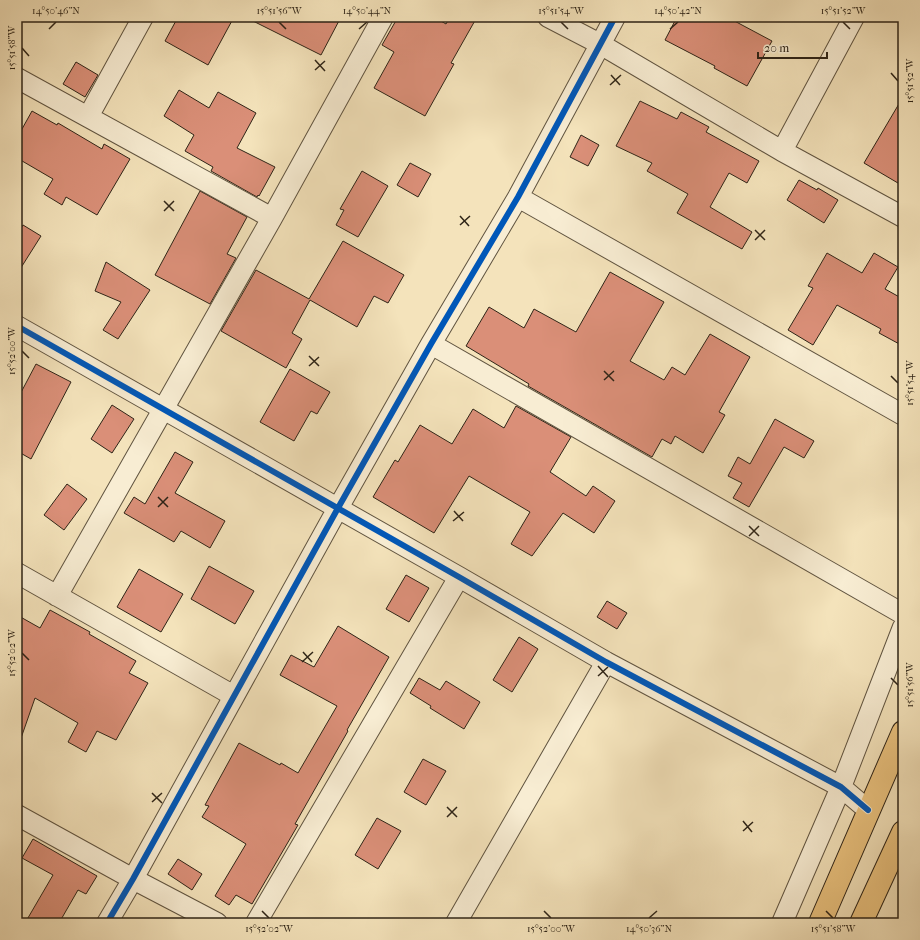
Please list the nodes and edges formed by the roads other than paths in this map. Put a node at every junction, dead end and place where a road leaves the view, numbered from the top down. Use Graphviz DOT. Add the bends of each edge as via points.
graph roads {
  1 [pos="143,17"];
  2 [pos="383,17"];
  3 [pos="548,17"];
  4 [pos="615,17"];
  5 [pos="854,17"];
  6 [pos="600,44"];
  7 [pos="17,78"];
  8 [pos="88,117"];
  9 [pos="782,151"];
  10 [pos="518,197"];
  11 [pos="903,217"];
  12 [pos="272,218"];
  13 [pos="17,326"];
  14 [pos="430,344"];
  15 [pos="163,409"];
  16 [pos="903,415"];
  17 [pos="338,508"];
  18 [pos="17,573"];
  19 [pos="459,577"];
  20 [pos="57,596"];
  21 [pos="903,614"];
  22 [pos="903,627"];
  23 [pos="606,662"];
  24 [pos="234,696"];
  25 [pos="903,732"];
  26 [pos="841,787"];
  27 [pos="868,810"];
  28 [pos="17,815"];
  29 [pos="903,832"];
  30 [pos="133,879"];
  31 [pos="107,923"];
  32 [pos="217,923"];
  33 [pos="256,923"];
  34 [pos="456,923"];
  35 [pos="782,923"];
  36 [pos="820,923"];
  37 [pos="861,923"];
  1 -- 8 [label="street"];
  2 -- 12 [label="street"];
  3 -- 6 [label="street"];
  4 -- 6 [label="street"];
  5 -- 9 [label="street"];
  6 -- 9 [label="street"];
  6 -- 10 [label="street"];
  7 -- 8 [label="street"];
  8 -- 12 [label="street"];
  9 -- 11 [label="street"];
  10 -- 14 [label="street"];
  10 -- 16 [label="street"];
  12 -- 15 [label="street"];
  13 -- 15 [label="street"];
  14 -- 17 [label="street"];
  14 -- 21 [label="street"];
  15 -- 17 [label="street"];
  15 -- 20 [label="street"];
  17 -- 19 [label="street"];
  17 -- 24 [label="street"];
  18 -- 20 [label="street"];
  19 -- 23 [label="street"];
  19 -- 33 [label="street"];
  20 -- 24 [label="street"];
  22 -- 26 [label="street"];
  23 -- 26 [label="street"];
  23 -- 34 [label="street"];
  24 -- 30 [label="street"];
  25 -- 27 [label="main road"];
  26 -- 27 [label="street"];
  26 -- 35 [label="street"];
  27 -- 36 [label="main road"];
  28 -- 30 [label="street"];
  29 -- 37 [label="main road"];
  30 -- 31 [label="street"];
  30 -- 32 [label="street"];
}
